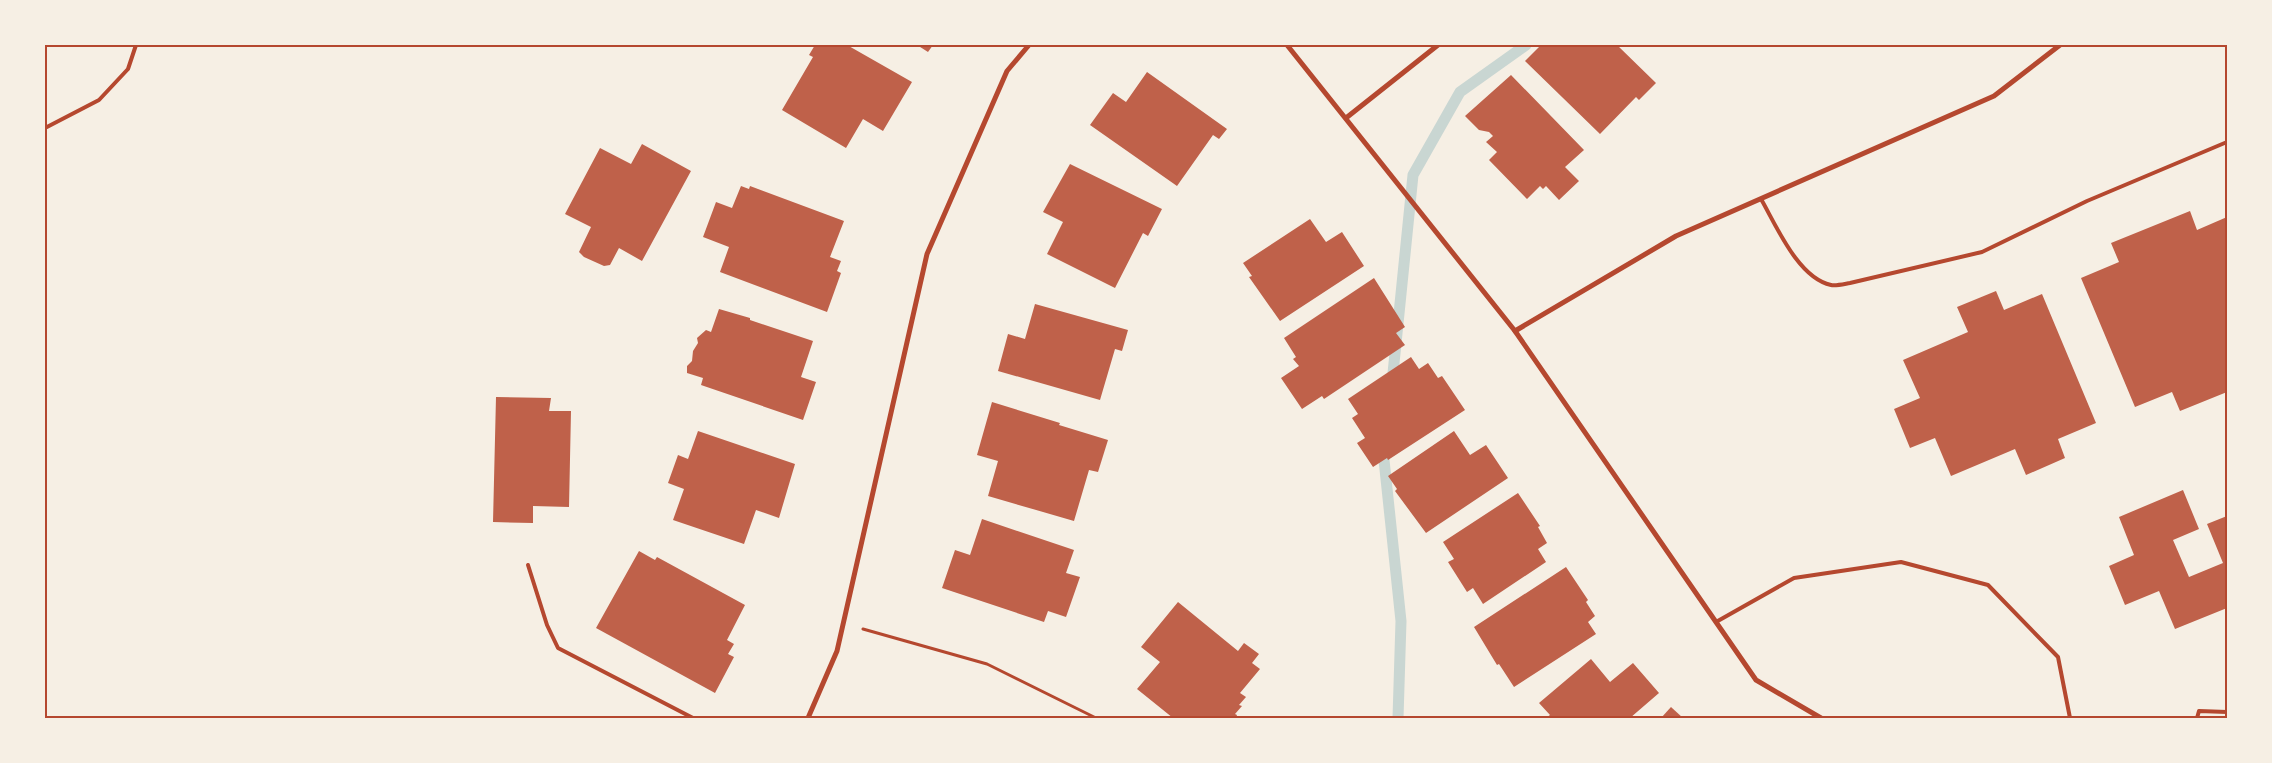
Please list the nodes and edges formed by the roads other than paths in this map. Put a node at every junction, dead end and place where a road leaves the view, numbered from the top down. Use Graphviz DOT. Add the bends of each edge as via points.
graph roads {
  1 [pos="136,45"];
  2 [pos="1029,45"];
  3 [pos="1287,45"];
  4 [pos="1438,45"];
  5 [pos="2060,45"];
  6 [pos="1346,118"];
  7 [pos="45,128"];
  8 [pos="2227,142"];
  9 [pos="1761,199"];
  10 [pos="1515,331"];
  11 [pos="528,565"];
  12 [pos="1716,622"];
  13 [pos="2227,712"];
  14 [pos="693,718"];
  15 [pos="808,718"];
  16 [pos="1821,718"];
  17 [pos="2070,718"];
  18 [pos="2197,718"];
  1 -- 7 [label="lane" via="128,69 99,100"];
  2 -- 15 [label="street" via="1007,71 927,254 837,651"];
  3 -- 6 [label="street"];
  4 -- 6 [label="street"];
  5 -- 9 [label="street" via="1994,96"];
  6 -- 10 [label="street"];
  8 -- 9 [label="lane" via="2087,201 1982,252 1850,283 1831,285 1814,277 1799,264"];
  9 -- 10 [label="street" via="1676,236"];
  10 -- 12 [label="street"];
  11 -- 14 [label="lane" via="546,624 558,648"];
  12 -- 16 [label="street" via="1756,680"];
  12 -- 17 [label="lane" via="1794,578 1901,562 1978,582 1988,585 2058,657"];
  13 -- 18 [label="lane" via="2199,711"];
}
